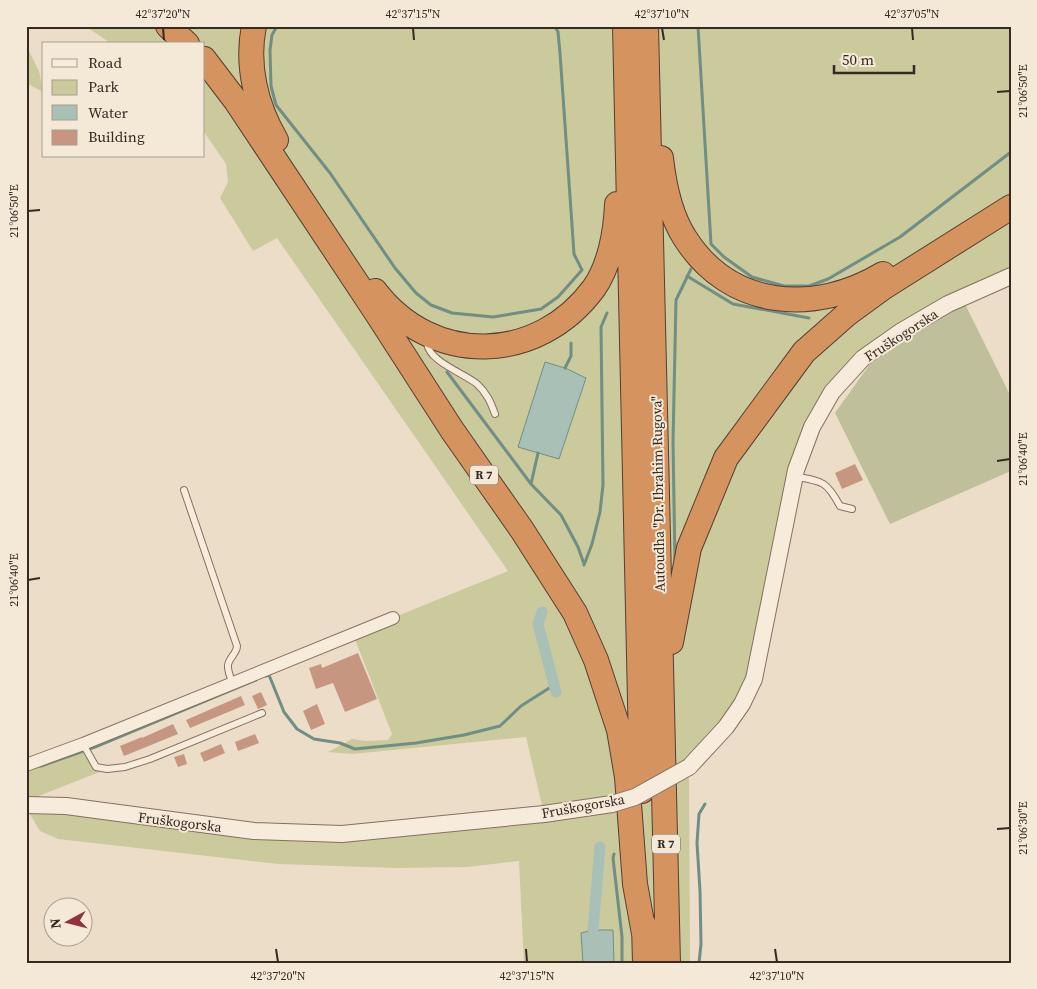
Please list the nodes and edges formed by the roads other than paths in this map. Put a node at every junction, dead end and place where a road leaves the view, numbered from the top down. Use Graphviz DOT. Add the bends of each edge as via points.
graph roads {
  1 [pos="168,26"];
  2 [pos="254,26"];
  3 [pos="625,26"];
  4 [pos="648,26"];
  5 [pos="185,42"];
  6 [pos="626,58"];
  7 [pos="205,61"];
  8 [pos="1011,192"];
  9 [pos="1011,207"];
  10 [pos="1011,276"];
  11 [pos="431,335"];
  12 [pos="496,414"];
  13 [pos="796,476"];
  14 [pos="184,490"];
  15 [pos="852,509"];
  16 [pos="393,618"];
  17 [pos="232,683"];
  18 [pos="262,713"];
  19 [pos="664,726"];
  20 [pos="83,744"];
  21 [pos="26,765"];
  22 [pos="26,805"];
  23 [pos="645,939"];
  24 [pos="645,963"];
  25 [pos="668,963"];
  1 -- 5 [label="highway"];
  2 -- 11 [label="highway" via="253,81 271,130 319,210 382,300 415,327"];
  3 -- 6 [label="highway"];
  4 -- 8 [label="highway" via="662,172 668,200 684,237 696,254 726,280 746,290 790,300 832,296 856,288 957,229"];
  4 -- 19 [label="highway, Autoudha \"Dr. Ibrahim Rugova\" / R 7"];
  6 -- 11 [label="highway" via="617,216 608,258 595,286 576,309 534,338 490,347 450,342"];
  6 -- 23 [label="highway"];
  7 -- 23 [label="highway, R 7" via="236,101 575,613 596,660 619,730 627,777 635,884"];
  9 -- 19 [label="highway" via="884,287 840,320 804,352 726,458 689,548 671,642"];
  10 -- 13 [label="street, Fruškogorska" via="948,304 863,358 832,392 812,427"];
  11 -- 12 [label="lane" via="427,343 430,352 437,360 477,384 487,395"];
  13 -- 15 [label="lane" via="817,480 830,488 840,506"];
  13 -- 22 [label="street, Fruškogorska, bridge" via="754,679 742,704 726,727 689,767 635,796 612,804 544,814 342,834 254,831 66,806"];
  14 -- 17 [label="lane" via="237,646 228,667"];
  16 -- 17 [label="street"];
  17 -- 20 [label="street"];
  18 -- 20 [label="lane" via="125,767 96,767"];
  19 -- 25 [label="highway, Autoudha \"Dr. Ibrahim Rugova\" / R 7"];
  20 -- 21 [label="street"];
  23 -- 24 [label="highway, R 7"];
}
